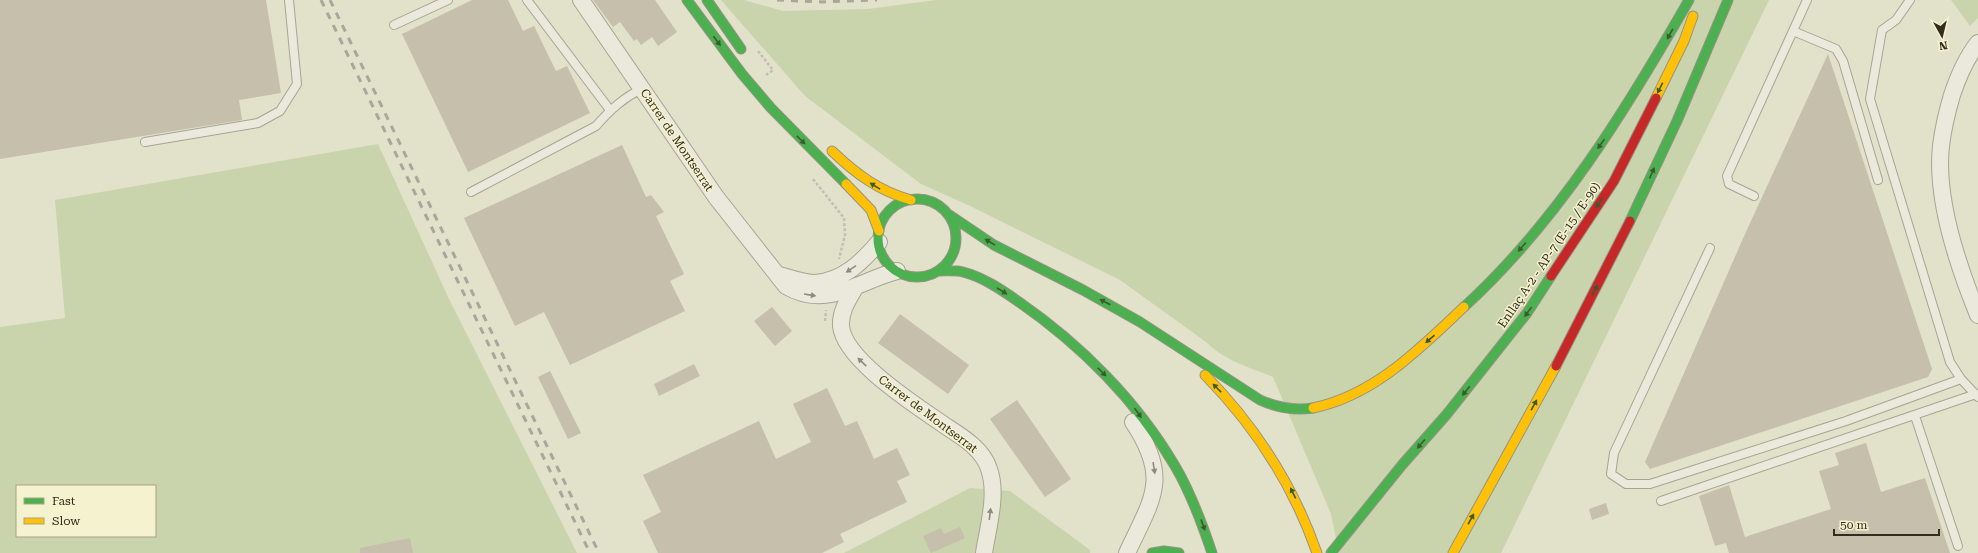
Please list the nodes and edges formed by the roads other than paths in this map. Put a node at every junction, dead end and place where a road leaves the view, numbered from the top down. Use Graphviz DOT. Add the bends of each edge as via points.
graph roads {
  1 [pos="289,0"];
  2 [pos="448,0"];
  3 [pos="526,0"];
  4 [pos="582,0"];
  5 [pos="687,0"];
  6 [pos="707,0"];
  7 [pos="1689,0"];
  8 [pos="1728,0"];
  9 [pos="1807,0"];
  10 [pos="1910,0"];
  11 [pos="1697,7"];
  12 [pos="394,25"];
  13 [pos="1793,30"];
  14 [pos="1978,44"];
  15 [pos="746,55"];
  16 [pos="643,88"];
  17 [pos="610,110"];
  18 [pos="144,142"];
  19 [pos="824,144"];
  20 [pos="1878,180"];
  21 [pos="471,192"];
  22 [pos="1754,196"];
  23 [pos="911,200"];
  24 [pos="948,214"];
  25 [pos="879,237"];
  26 [pos="1710,248"];
  27 [pos="897,271"];
  28 [pos="939,271"];
  29 [pos="779,275"];
  30 [pos="856,286"];
  31 [pos="1977,315"];
  32 [pos="1139,321"];
  33 [pos="1961,379"];
  34 [pos="1113,383"];
  35 [pos="1977,395"];
  36 [pos="1915,416"];
  37 [pos="1661,501"];
  38 [pos="1958,546"];
  39 [pos="984,553"];
  40 [pos="1127,553"];
  41 [pos="1152,553"];
  42 [pos="1178,553"];
  43 [pos="1212,553"];
  44 [pos="1317,553"];
  45 [pos="1331,553"];
  46 [pos="1453,553"];
  1 -- 18 [label="lane" via="297,84 280,111 258,123"];
  2 -- 12 [label="lane"];
  3 -- 17 [label="lane"];
  4 -- 16 [label="street, Carrer de Montserrat"];
  5 -- 25 [label="main road, one-way" via="742,74 771,108 871,210"];
  6 -- 15 [label="main road"];
  7 -- 32 [label="main road, one-way" via="1650,69 1610,131 1567,192 1521,248 1454,318 1397,368 1356,396 1320,408 1297,409 1261,400"];
  46 -- 8 [label="main road, one-way" via="1584,313 1649,180"];
  9 -- 13 [label="lane"];
  10 -- 33 [label="lane" via="1896,20 1882,30 1870,99 1950,362"];
  11 -- 45 [label="main road, Enllaç A-2 - AP-7 (E-15 / E-90), one-way" via="1684,41 1614,181 1527,313"];
  13 -- 20 [label="lane" via="1836,49 1843,61"];
  13 -- 22 [label="lane" via="1727,176 1729,184"];
  14 -- 31 [label="street" via="1958,79 1947,112 1940,177 1944,210"];
  16 -- 17 [label="lane"];
  16 -- 29 [label="street, Carrer de Montserrat" via="716,197"];
  17 -- 21 [label="lane" via="596,126"];
  23 -- 19 [label="main road, one-way" via="879,189"];
  23 -- 24 [label="main road" via="932,202"];
  23 -- 25 [label="main road" via="894,207 882,222"];
  24 -- 28 [label="main road" via="954,224 956,244 953,255"];
  32 -- 24 [label="main road, one-way" via="1062,278 993,244"];
  25 -- 27 [label="main road" via="882,256"];
  25 -- 29 [label="street, one-way" via="865,258 851,270 835,278 816,283"];
  26 -- 33 [label="lane" via="1614,453 1611,474 1626,484 1650,484 1846,421"];
  27 -- 28 [label="main road" via="912,277"];
  27 -- 30 [label="street, Carrer de Montserrat"];
  28 -- 34 [label="main road, one-way" via="955,270 976,277 1019,302 1050,324"];
  29 -- 30 [label="street, Carrer de Montserrat, one-way" via="786,286 797,292 816,296 842,292"];
  39 -- 30 [label="street, Carrer de Montserrat, one-way" via="993,488 987,463 966,441 888,384 859,359 844,338 841,325 844,308"];
  44 -- 32 [label="main road, one-way" via="1287,482 1259,437 1206,376"];
  33 -- 35 [label="lane"];
  34 -- 40 [label="street, one-way" via="1117,398 1143,437 1155,474 1149,507"];
  34 -- 43 [label="main road, one-way" via="1160,441 1177,470 1190,494"];
  35 -- 36 [label="lane"];
  36 -- 37 [label="lane"];
  36 -- 38 [label="lane"];
  41 -- 42 [label="main road"];
}
